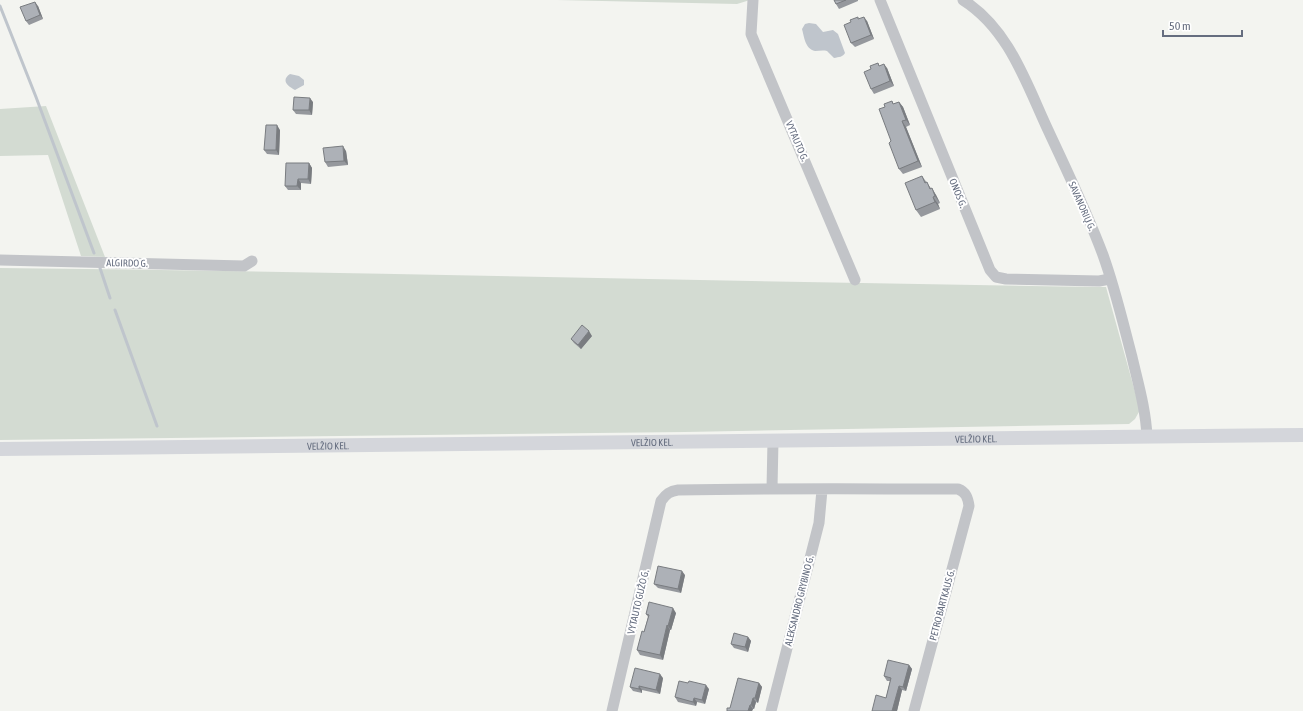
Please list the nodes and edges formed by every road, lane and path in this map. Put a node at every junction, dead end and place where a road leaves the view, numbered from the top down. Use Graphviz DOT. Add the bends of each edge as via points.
graph roads {
  1 [pos="754,0"];
  2 [pos="880,0"];
  3 [pos="963,0"];
  4 [pos="0,260"];
  5 [pos="252,261"];
  6 [pos="1110,279"];
  7 [pos="855,280"];
  8 [pos="1303,435"];
  9 [pos="1147,437"];
  10 [pos="773,441"];
  11 [pos="0,450"];
  12 [pos="772,488"];
  13 [pos="822,490"];
  14 [pos="612,711"];
  15 [pos="771,711"];
  16 [pos="914,711"];
  1 -- 7 [label="street, VYTAUTO G." via="751,34"];
  2 -- 6 [label="street, ONOS G." via="990,270 996,277 1006,279"];
  3 -- 6 [label="street, SAVANORIŲ G." via="982,13 1010,51 1091,224"];
  4 -- 5 [label="street, ALGIRDO G." via="244,266"];
  6 -- 9 [label="street, SAVANORIŲ G." via="1122,316 1142,400"];
  8 -- 9 [label="main road, VELŽIO KEL."];
  9 -- 10 [label="main road, VELŽIO KEL."];
  10 -- 11 [label="main road, VELŽIO KEL."];
  10 -- 12 [label="street"];
  12 -- 13 [label="street"];
  12 -- 14 [label="street, VYTAUTO GUŽO G." via="678,490 666,494 661,501"];
  13 -- 15 [label="street, ALEKSANDRO GRYBINO G." via="819,523"];
  13 -- 16 [label="street, PETRO BARTKAUS G." via="958,489 962,490 969,500"];
}
